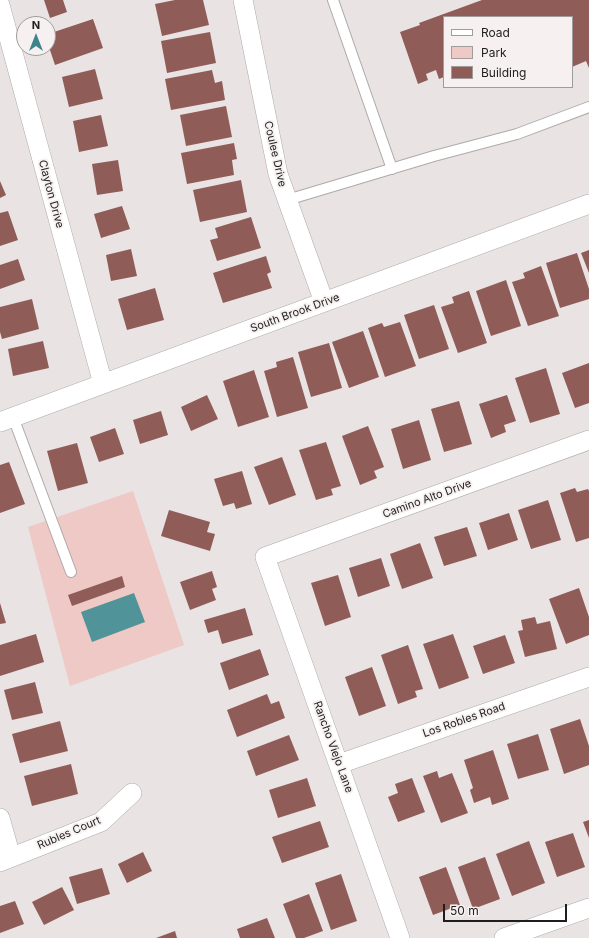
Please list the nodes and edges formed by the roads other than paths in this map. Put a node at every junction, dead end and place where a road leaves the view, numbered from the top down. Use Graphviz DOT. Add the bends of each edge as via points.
graph roads {
  1 [pos="243,0"];
  2 [pos="333,0"];
  3 [pos="0,5"];
  4 [pos="589,108"];
  5 [pos="392,169"];
  6 [pos="287,200"];
  7 [pos="589,204"];
  8 [pos="324,302"];
  9 [pos="102,384"];
  10 [pos="6,419"];
  11 [pos="589,440"];
  12 [pos="265,558"];
  13 [pos="71,572"];
  14 [pos="589,676"];
  15 [pos="339,764"];
  16 [pos="132,793"];
  17 [pos="0,818"];
  18 [pos="6,859"];
  19 [pos="589,908"];
  20 [pos="400,938"];
  21 [pos="504,938"];
  1 -- 6 [label="street, Coulee Drive" via="278,174"];
  2 -- 5 [label="lane"];
  3 -- 9 [label="street, Clayton Drive"];
  4 -- 5 [label="lane" via="517,134"];
  5 -- 6 [label="lane"];
  6 -- 8 [label="street, Coulee Drive"];
  7 -- 8 [label="street, South Brook Drive"];
  8 -- 9 [label="street, South Brook Drive"];
  9 -- 10 [label="street, South Brook Drive"];
  10 -- 13 [label="lane"];
  11 -- 12 [label="street, Camino Alto Drive"];
  12 -- 15 [label="street, Rancho Viejo Lane"];
  14 -- 15 [label="street, Los Robles Road"];
  15 -- 20 [label="street, Rancho Viejo Lane"];
  16 -- 18 [label="street, Rubles Court" via="101,822"];
  17 -- 18 [label="street"];
  19 -- 21 [label="street"];
}
